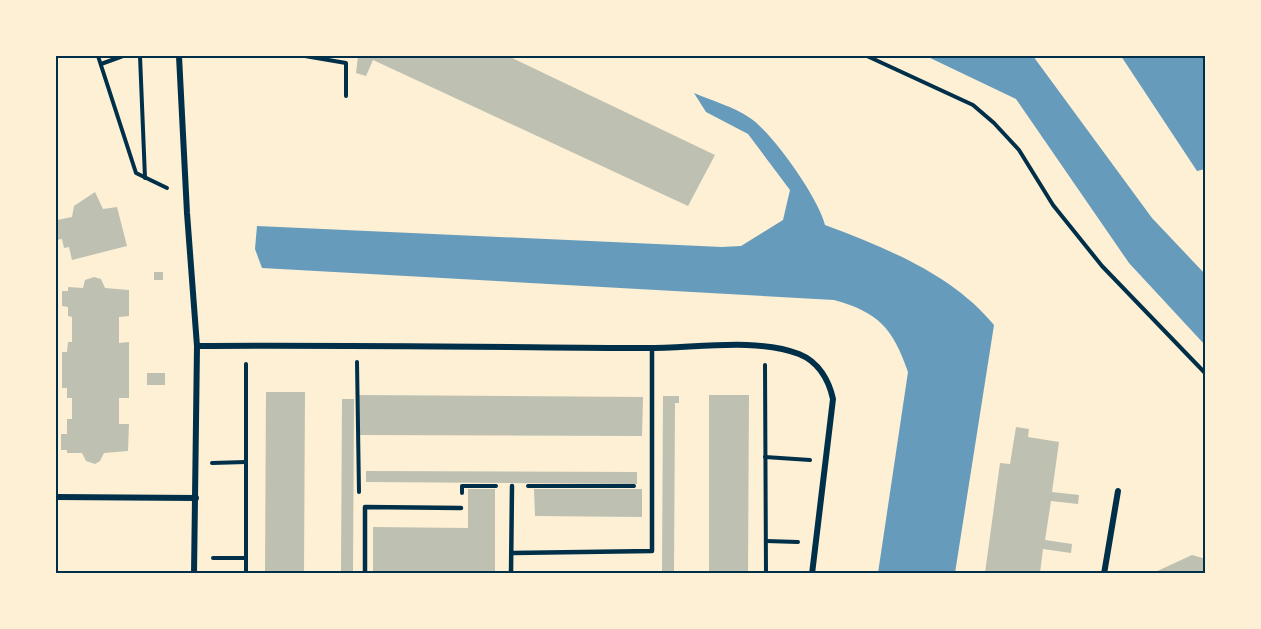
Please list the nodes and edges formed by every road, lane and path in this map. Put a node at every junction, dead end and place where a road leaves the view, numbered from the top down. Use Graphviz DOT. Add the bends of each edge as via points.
graph roads {
  1 [pos="98,56"];
  2 [pos="123,56"];
  3 [pos="140,56"];
  4 [pos="179,56"];
  5 [pos="306,56"];
  6 [pos="867,56"];
  7 [pos="101,64"];
  8 [pos="346,96"];
  9 [pos="145,178"];
  10 [pos="186,198"];
  11 [pos="197,346"];
  12 [pos="246,346"];
  13 [pos="357,346"];
  14 [pos="764,346"];
  15 [pos="652,348"];
  16 [pos="1206,374"];
  17 [pos="765,457"];
  18 [pos="246,462"];
  19 [pos="825,462"];
  20 [pos="196,463"];
  21 [pos="512,486"];
  22 [pos="652,486"];
  23 [pos="1118,491"];
  24 [pos="56,497"];
  25 [pos="196,498"];
  26 [pos="365,507"];
  27 [pos="461,508"];
  28 [pos="766,541"];
  29 [pos="817,542"];
  30 [pos="512,553"];
  31 [pos="194,558"];
  32 [pos="246,558"];
  33 [pos="194,573"];
  34 [pos="246,573"];
  35 [pos="365,573"];
  36 [pos="512,573"];
  37 [pos="766,573"];
  38 [pos="812,573"];
  39 [pos="1104,573"];
  1 -- 7 [label="path"];
  2 -- 7 [label="path"];
  3 -- 9 [label="path"];
  4 -- 10 [label="street"];
  5 -- 8 [label="path" via="346,63"];
  6 -- 16 [label="path" via="973,105 994,123 1020,150 1053,205 1102,266"];
  7 -- 9 [label="path" via="136,173"];
  9 -- 10 [label="path"];
  10 -- 11 [label="street"];
  11 -- 12 [label="street"];
  11 -- 20 [label="street"];
  12 -- 13 [label="street"];
  12 -- 18 [label="path"];
  13 -- 15 [label="street"];
  13 -- 26 [label="path" via="358,490"];
  14 -- 15 [label="street"];
  14 -- 17 [label="path"];
  14 -- 19 [label="street" via="801,355 817,366 830,384 833,399"];
  15 -- 22 [label="lane"];
  17 -- 19 [label="path"];
  17 -- 28 [label="path"];
  18 -- 20 [label="path"];
  18 -- 32 [label="path"];
  19 -- 29 [label="street"];
  20 -- 25 [label="street"];
  21 -- 22 [label="path"];
  21 -- 27 [label="path" via="462,486"];
  21 -- 30 [label="lane"];
  22 -- 30 [label="lane" via="652,551"];
  23 -- 39 [label="street"];
  24 -- 25 [label="street"];
  25 -- 31 [label="street"];
  26 -- 27 [label="lane"];
  26 -- 35 [label="lane"];
  28 -- 29 [label="path"];
  28 -- 37 [label="path"];
  29 -- 38 [label="street"];
  30 -- 36 [label="lane"];
  31 -- 32 [label="path"];
  31 -- 33 [label="street"];
  32 -- 34 [label="path"];
}
